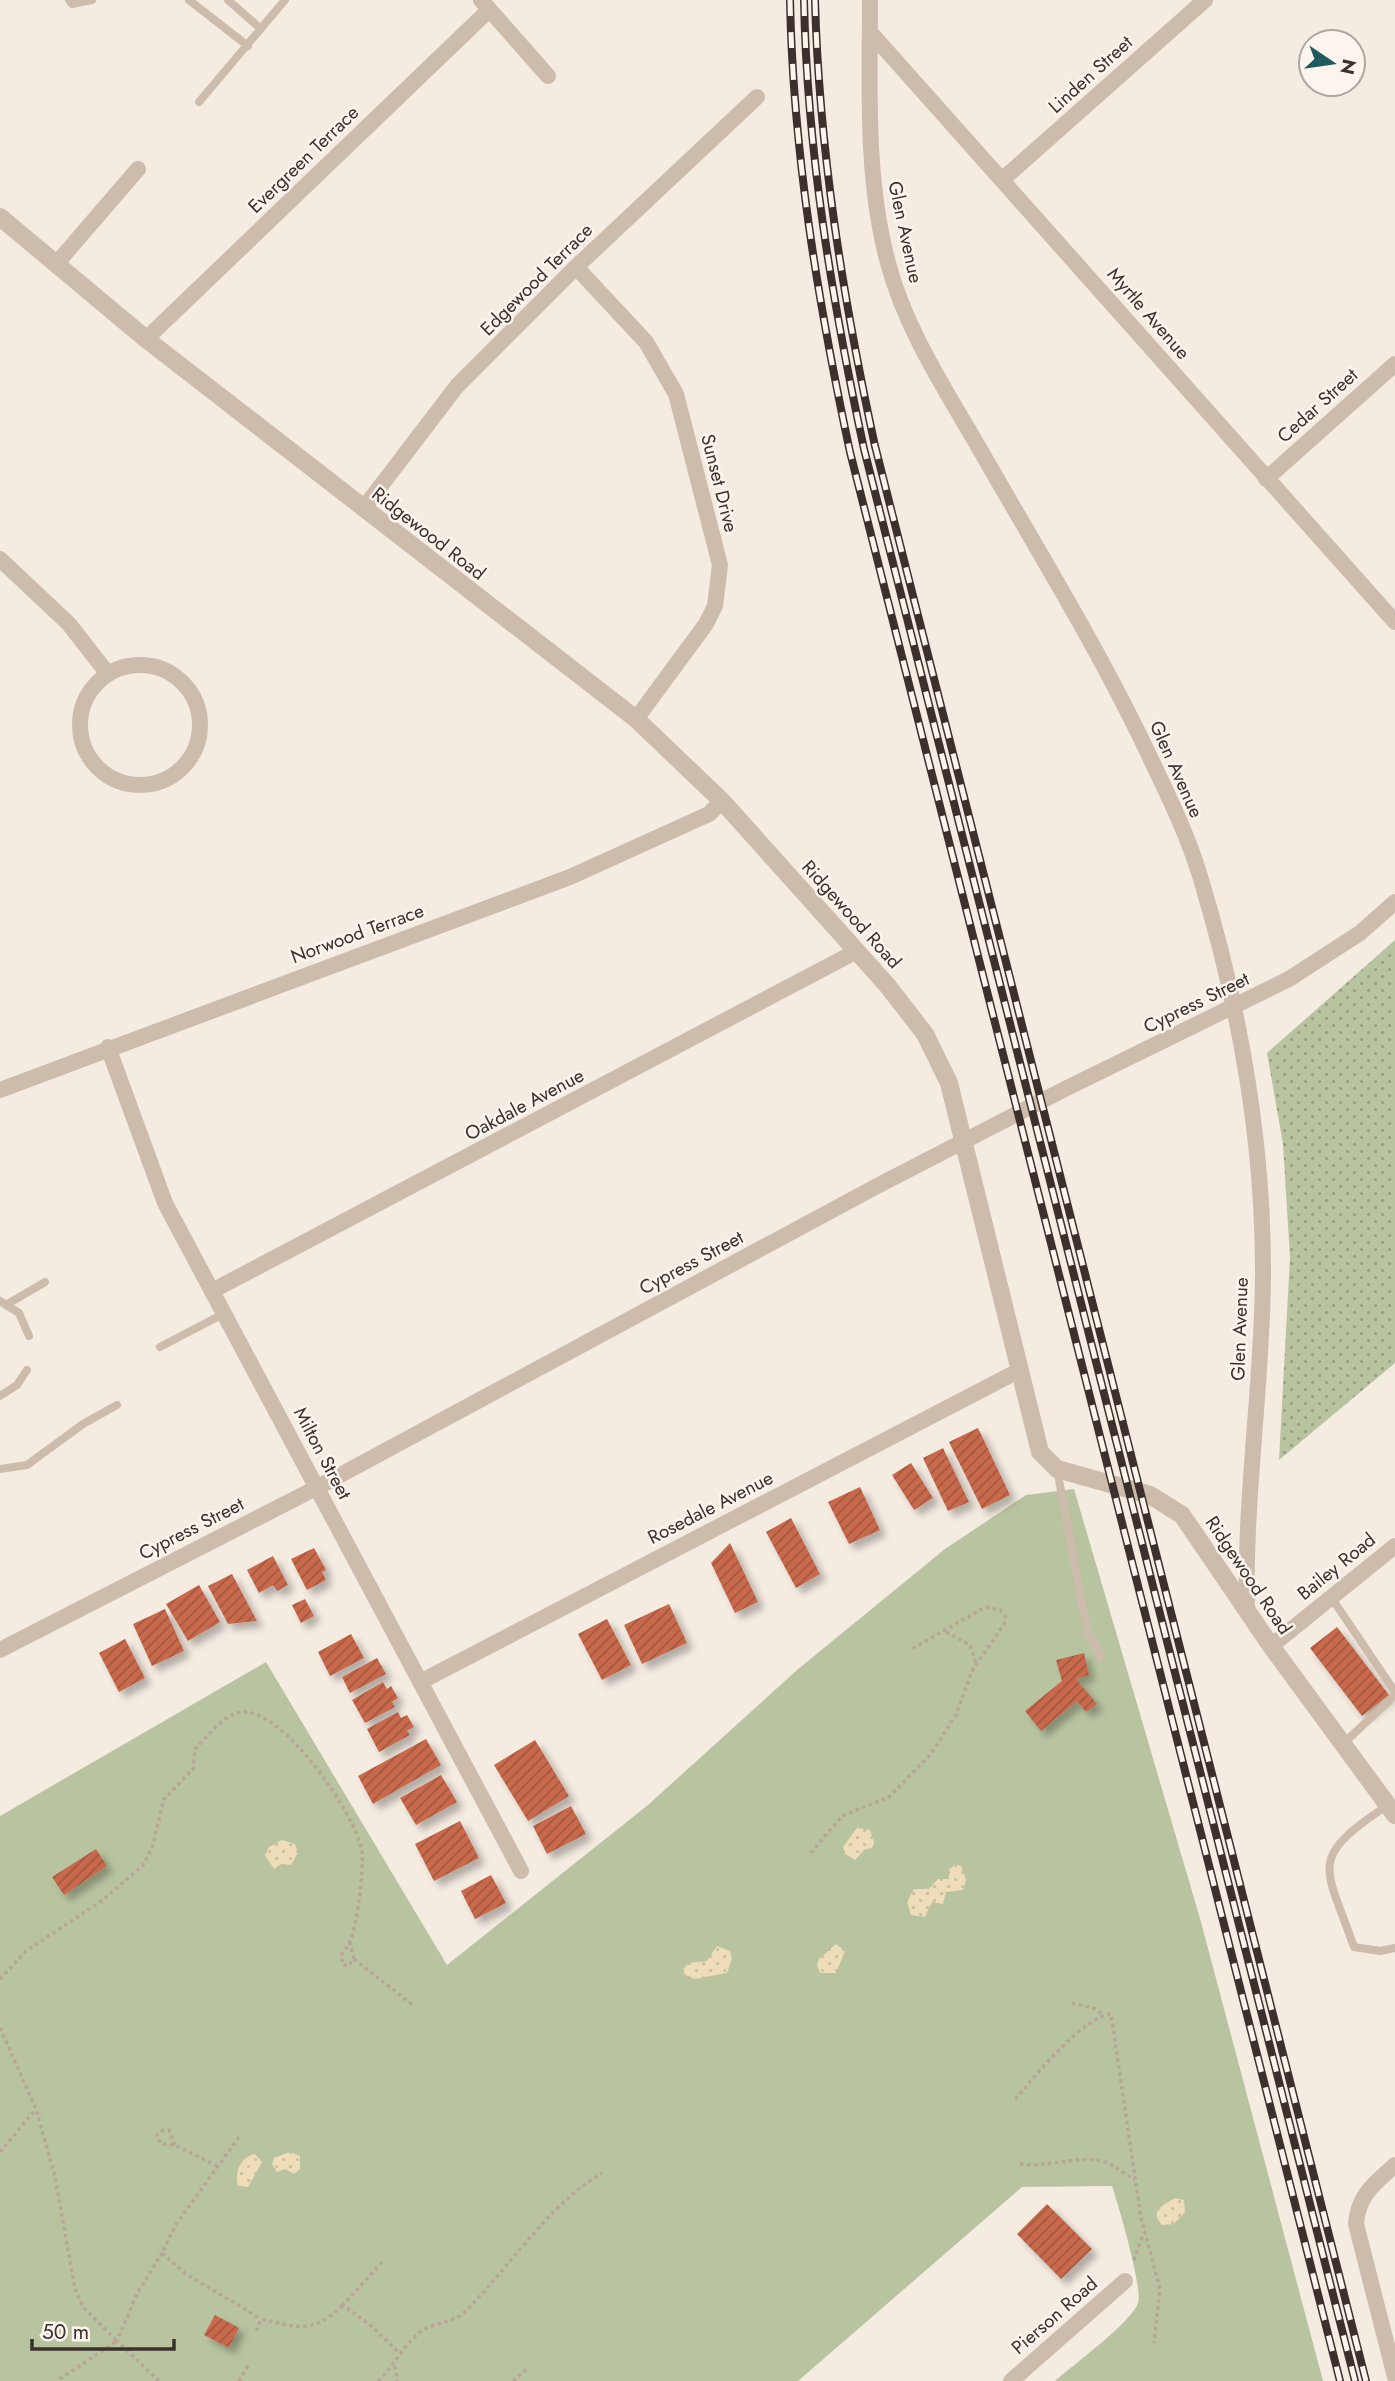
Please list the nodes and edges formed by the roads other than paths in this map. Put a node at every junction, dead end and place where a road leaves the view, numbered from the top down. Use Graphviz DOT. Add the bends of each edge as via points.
graph roads {
  1 [pos="69,0"];
  2 [pos="92,0"];
  3 [pos="189,0"];
  4 [pos="228,0"];
  5 [pos="285,0"];
  6 [pos="870,0"];
  7 [pos="1205,0"];
  8 [pos="485,5"];
  9 [pos="261,29"];
  10 [pos="870,32"];
  11 [pos="248,46"];
  12 [pos="548,76"];
  13 [pos="757,97"];
  14 [pos="199,102"];
  15 [pos="138,169"];
  16 [pos="1003,179"];
  17 [pos="0,217"];
  18 [pos="57,263"];
  19 [pos="576,267"];
  20 [pos="146,340"];
  21 [pos="1395,364"];
  22 [pos="1266,479"];
  23 [pos="363,509"];
  24 [pos="0,559"];
  25 [pos="1395,622"];
  26 [pos="108,674"];
  27 [pos="636,719"];
  28 [pos="722,801"];
  29 [pos="1395,902"];
  30 [pos="855,952"];
  31 [pos="1234,1008"];
  32 [pos="108,1047"];
  33 [pos="0,1090"];
  34 [pos="963,1143"];
  35 [pos="45,1282"];
  36 [pos="212,1291"];
  37 [pos="3,1303"];
  38 [pos="225,1313"];
  39 [pos="29,1336"];
  40 [pos="160,1347"];
  41 [pos="27,1370"];
  42 [pos="1020,1370"];
  43 [pos="0,1396"];
  44 [pos="117,1405"];
  45 [pos="0,1469"];
  46 [pos="1057,1469"];
  47 [pos="318,1487"];
  48 [pos="1395,1546"];
  49 [pos="1331,1597"];
  50 [pos="1247,1610"];
  51 [pos="1271,1646"];
  52 [pos="0,1650"];
  53 [pos="1101,1658"];
  54 [pos="420,1682"];
  55 [pos="1395,1694"];
  56 [pos="1343,1744"];
  57 [pos="1392,1810"];
  58 [pos="521,1871"];
  59 [pos="1395,1948"];
  60 [pos="1395,2165"];
  61 [pos="1125,2281"];
  62 [pos="1395,2377"];
  63 [pos="1011,2381"];
  1 -- 2 [label="lane" via="72,4"];
  3 -- 11 [label="lane"];
  4 -- 9 [label="lane"];
  5 -- 9 [label="lane"];
  6 -- 10 [label="street, Glen Avenue"];
  7 -- 16 [label="street, Linden Street"];
  8 -- 12 [label="street"];
  8 -- 20 [label="street, Evergreen Terrace"];
  9 -- 11 [label="lane"];
  10 -- 16 [label="street, Myrtle Avenue"];
  10 -- 31 [label="street, Glen Avenue" via="873,182 897,292 925,354 1118,690 1170,799 1199,873"];
  11 -- 14 [label="lane"];
  13 -- 19 [label="street, Edgewood Terrace"];
  15 -- 18 [label="street"];
  16 -- 22 [label="street, Myrtle Avenue"];
  17 -- 18 [label="street, Ridgewood Road"];
  18 -- 20 [label="street, Ridgewood Road"];
  19 -- 23 [label="street, Edgewood Terrace" via="457,386"];
  19 -- 27 [label="street, Sunset Drive" via="646,342 676,394 720,565 715,606 706,624"];
  20 -- 23 [label="street, Ridgewood Road"];
  21 -- 22 [label="street, Cedar Street"];
  22 -- 25 [label="street, Myrtle Avenue"];
  23 -- 27 [label="street, Ridgewood Road"];
  24 -- 26 [label="street" via="69,624"];
  26 -- 26 [label="street" via="83,705 80,730 88,754 104,773 126,783 152,784 175,774 197,745 200,720 193,696 177,677 154,666 129,666"];
  27 -- 28 [label="street, Ridgewood Road"];
  28 -- 30 [label="street, Ridgewood Road"];
  28 -- 32 [label="street, Norwood Terrace" via="709,814 570,877"];
  29 -- 31 [label="street, Cypress Street" via="1323,960"];
  30 -- 34 [label="street, Ridgewood Road" via="925,1034 949,1083"];
  30 -- 36 [label="street, Oakdale Avenue"];
  31 -- 34 [label="street, Cypress Street" via="1065,1088"];
  31 -- 50 [label="street, Glen Avenue" via="1252,1114 1263,1276"];
  32 -- 33 [label="street, Norwood Terrace"];
  32 -- 36 [label="street, Milton Street" via="165,1203"];
  34 -- 42 [label="street, Ridgewood Road"];
  34 -- 47 [label="street, Cypress Street"];
  35 -- 37 [label="lane"];
  36 -- 38 [label="street, Milton Street"];
  37 -- 39 [label="lane" via="19,1313"];
  38 -- 40 [label="lane"];
  38 -- 47 [label="street, Milton Street"];
  41 -- 43 [label="lane" via="17,1385"];
  42 -- 46 [label="street, Ridgewood Road" via="1040,1452"];
  42 -- 54 [label="street, Rosedale Avenue"];
  44 -- 45 [label="lane" via="26,1465"];
  46 -- 50 [label="street, Ridgewood Road" via="1150,1495 1175,1510 1194,1529"];
  46 -- 53 [label="lane" via="1087,1630"];
  47 -- 52 [label="street, Cypress Street"];
  47 -- 54 [label="street, Milton Street"];
  48 -- 49 [label="street, Bailey Road"];
  49 -- 51 [label="street, Bailey Road"];
  49 -- 55 [label="lane"];
  50 -- 51 [label="street, Ridgewood Road"];
  51 -- 56 [label="street, Ridgewood Road"];
  54 -- 58 [label="street, Milton Street"];
  55 -- 56 [label="lane"];
  56 -- 57 [label="street, Ridgewood Road"];
  57 -- 59 [label="lane" via="1339,1841 1328,1860 1331,1884 1354,1947"];
  60 -- 62 [label="street" via="1363,2194 1356,2224"];
  61 -- 63 [label="street, Pierson Road"];
}
